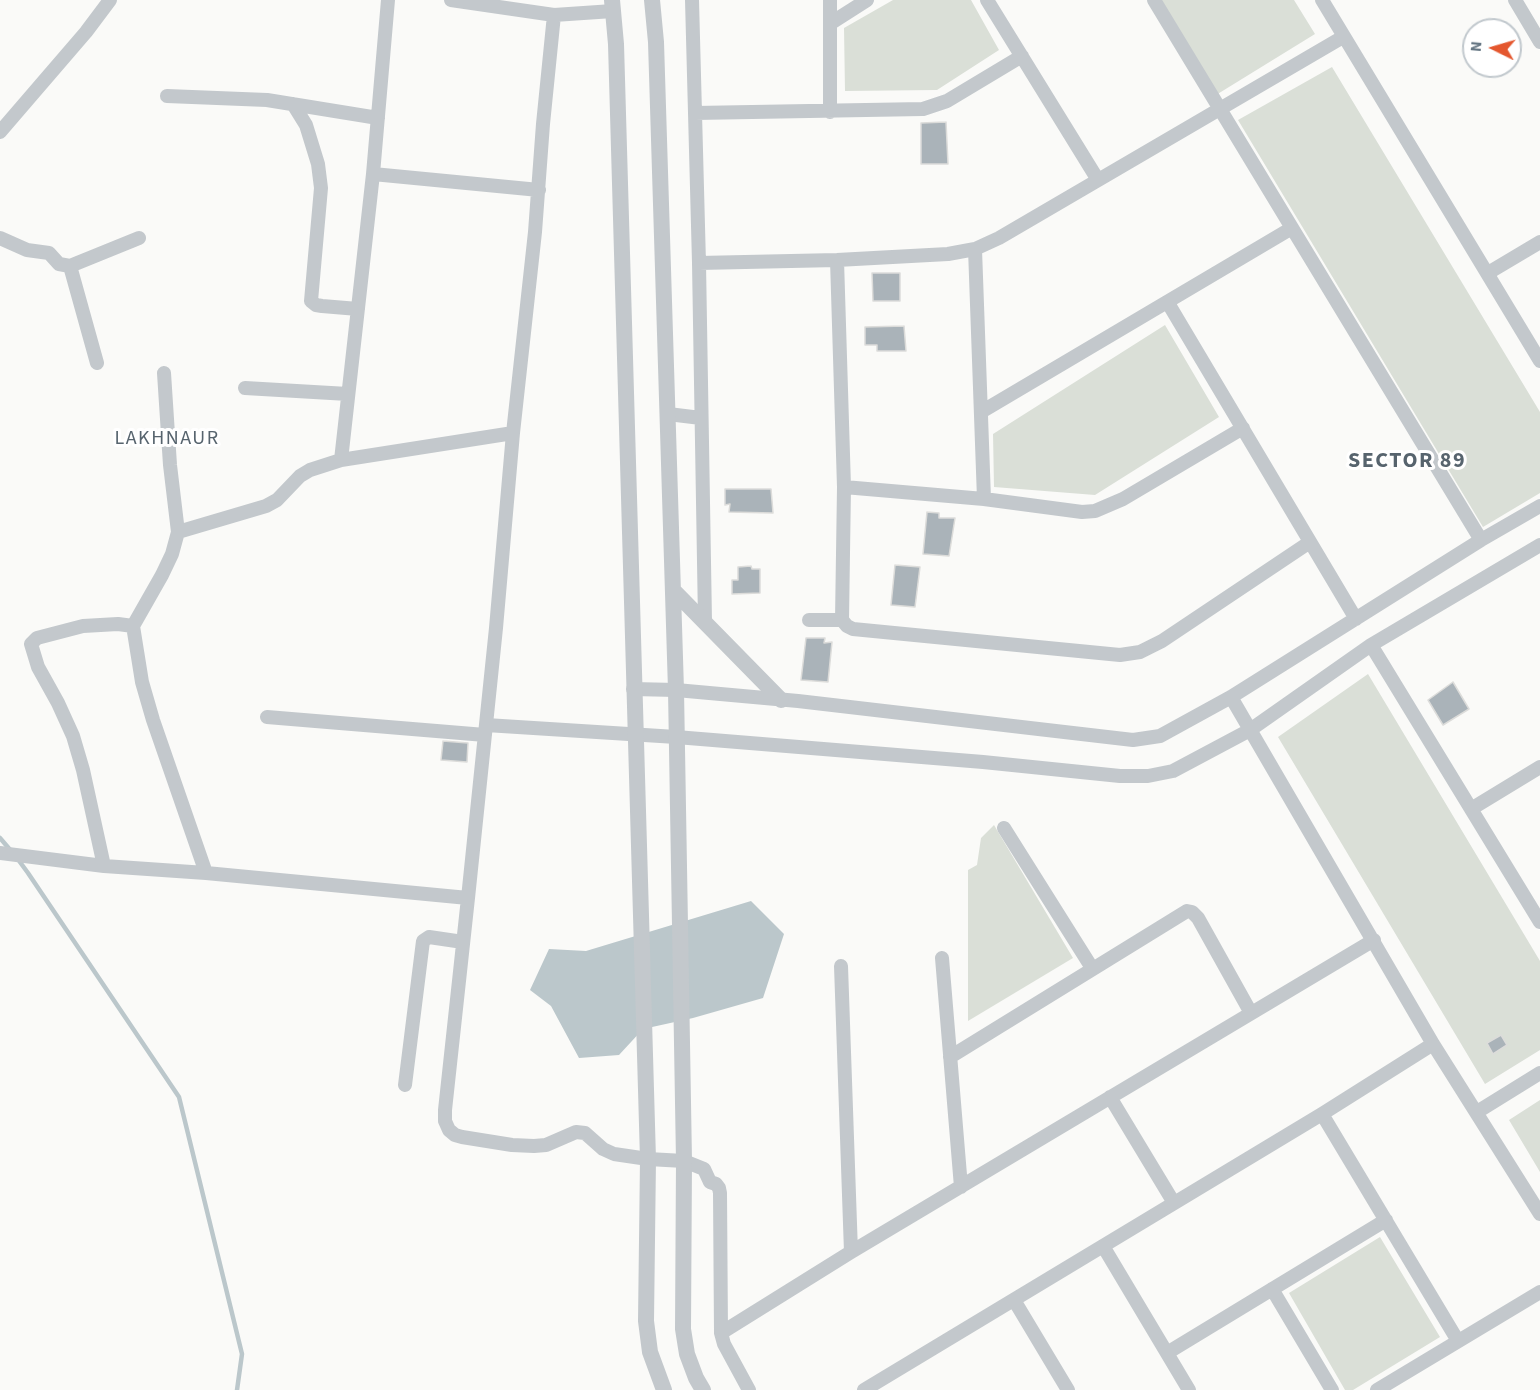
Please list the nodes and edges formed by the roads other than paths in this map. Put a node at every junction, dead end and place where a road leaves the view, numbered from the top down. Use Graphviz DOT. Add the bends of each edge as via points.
graph roads {
  1 [pos="110,0"];
  2 [pos="388,0"];
  3 [pos="451,0"];
  4 [pos="652,0"];
  5 [pos="692,0"];
  6 [pos="830,0"];
  7 [pos="867,0"];
  8 [pos="987,0"];
  9 [pos="1154,0"];
  10 [pos="1322,0"];
  11 [pos="1515,0"];
  12 [pos="612,5"];
  13 [pos="554,15"];
  14 [pos="831,23"];
  15 [pos="1343,37"];
  16 [pos="1540,42"];
  17 [pos="1022,56"];
  18 [pos="167,96"];
  19 [pos="293,104"];
  20 [pos="1220,109"];
  21 [pos="830,112"];
  22 [pos="695,113"];
  23 [pos="378,118"];
  24 [pos="0,132"];
  25 [pos="373,174"];
  26 [pos="1098,180"];
  27 [pos="539,190"];
  28 [pos="1292,228"];
  29 [pos="0,238"];
  30 [pos="139,238"];
  31 [pos="1540,242"];
  32 [pos="975,249"];
  33 [pos="837,260"];
  34 [pos="699,263"];
  35 [pos="70,266"];
  36 [pos="1488,273"];
  37 [pos="1168,303"];
  38 [pos="358,309"];
  39 [pos="1540,361"];
  40 [pos="97,363"];
  41 [pos="164,373"];
  42 [pos="245,388"];
  43 [pos="348,394"];
  44 [pos="981,412"];
  45 [pos="668,414"];
  46 [pos="701,418"];
  47 [pos="1243,428"];
  48 [pos="513,432"];
  49 [pos="341,460"];
  50 [pos="844,487"];
  51 [pos="984,499"];
  52 [pos="1540,506"];
  53 [pos="178,532"];
  54 [pos="1480,540"];
  55 [pos="1310,542"];
  56 [pos="1540,545"];
  57 [pos="674,591"];
  58 [pos="1356,618"];
  59 [pos="809,620"];
  60 [pos="842,620"];
  61 [pos="705,621"];
  62 [pos="133,626"];
  63 [pos="1371,645"];
  64 [pos="633,689"];
  65 [pos="676,690"];
  66 [pos="1231,697"];
  67 [pos="781,700"];
  68 [pos="267,717"];
  69 [pos="485,730"];
  70 [pos="1250,730"];
  71 [pos="635,735"];
  72 [pos="676,737"];
  73 [pos="1540,767"];
  74 [pos="1471,808"];
  75 [pos="1004,828"];
  76 [pos="0,853"];
  77 [pos="104,866"];
  78 [pos="206,873"];
  79 [pos="468,898"];
  80 [pos="1540,922"];
  81 [pos="1374,939"];
  82 [pos="463,942"];
  83 [pos="942,958"];
  84 [pos="841,966"];
  85 [pos="1092,968"];
  86 [pos="1251,1013"];
  87 [pos="1433,1044"];
  88 [pos="950,1057"];
  89 [pos="1540,1073"];
  90 [pos="405,1085"];
  91 [pos="1110,1097"];
  92 [pos="1477,1112"];
  93 [pos="1322,1114"];
  94 [pos="648,1160"];
  95 [pos="684,1161"];
  96 [pos="961,1187"];
  97 [pos="1174,1203"];
  98 [pos="1540,1214"];
  99 [pos="1386,1220"];
  100 [pos="1103,1246"];
  101 [pos="851,1252"];
  102 [pos="1272,1289"];
  103 [pos="1540,1292"];
  104 [pos="1014,1300"];
  105 [pos="721,1333"];
  106 [pos="1458,1341"];
  107 [pos="1167,1353"];
  108 [pos="1063,1389"];
  109 [pos="664,1390"];
  110 [pos="703,1390"];
  111 [pos="749,1390"];
  112 [pos="866,1390"];
  113 [pos="1189,1390"];
  114 [pos="1332,1390"];
  115 [pos="1377,1390"];
  1 -- 24 [label="street"];
  2 -- 23 [label="street"];
  3 -- 13 [label="street"];
  4 -- 45 [label="street"];
  5 -- 22 [label="street"];
  6 -- 14 [label="street"];
  7 -- 14 [label="street"];
  8 -- 17 [label="street"];
  9 -- 20 [label="street"];
  10 -- 15 [label="street"];
  11 -- 16 [label="street"];
  12 -- 13 [label="street"];
  12 -- 64 [label="street"];
  13 -- 27 [label="street"];
  14 -- 21 [label="street"];
  15 -- 20 [label="street"];
  15 -- 36 [label="street"];
  17 -- 21 [label="street" via="938,106"];
  17 -- 26 [label="street"];
  18 -- 19 [label="street"];
  19 -- 23 [label="street"];
  19 -- 38 [label="street" via="306,125 321,188 311,300 315,305"];
  20 -- 26 [label="street"];
  20 -- 28 [label="street"];
  21 -- 22 [label="street"];
  22 -- 34 [label="street"];
  23 -- 25 [label="street"];
  25 -- 27 [label="street"];
  25 -- 38 [label="street"];
  26 -- 32 [label="street"];
  27 -- 48 [label="street"];
  28 -- 37 [label="street"];
  28 -- 54 [label="street"];
  29 -- 35 [label="street" via="27,250 49,253 59,264"];
  30 -- 35 [label="street"];
  31 -- 36 [label="street"];
  32 -- 33 [label="street"];
  32 -- 44 [label="street"];
  33 -- 34 [label="street"];
  33 -- 50 [label="street"];
  34 -- 46 [label="street"];
  35 -- 40 [label="street"];
  36 -- 39 [label="street"];
  37 -- 44 [label="street"];
  37 -- 47 [label="street"];
  38 -- 43 [label="street"];
  41 -- 53 [label="street"];
  42 -- 43 [label="street"];
  43 -- 49 [label="street"];
  44 -- 51 [label="street"];
  45 -- 46 [label="street"];
  45 -- 57 [label="street"];
  46 -- 61 [label="street"];
  47 -- 51 [label="street" via="1101,509 1082,512"];
  47 -- 55 [label="street"];
  48 -- 49 [label="street"];
  48 -- 69 [label="street"];
  49 -- 53 [label="street" via="300,476 266,506"];
  50 -- 51 [label="street"];
  50 -- 60 [label="street"];
  52 -- 54 [label="street"];
  53 -- 62 [label="street" via="162,575"];
  54 -- 58 [label="street"];
  55 -- 58 [label="street"];
  55 -- 60 [label="street" via="1140,652 1098,654 853,629"];
  56 -- 63 [label="street"];
  57 -- 61 [label="street"];
  57 -- 65 [label="street"];
  58 -- 66 [label="street"];
  59 -- 60 [label="street"];
  61 -- 67 [label="street"];
  62 -- 77 [label="street" via="83,626 37,638 31,644 38,667 73,736"];
  62 -- 78 [label="street" via="153,720"];
  63 -- 70 [label="street"];
  63 -- 74 [label="street"];
  64 -- 65 [label="street"];
  64 -- 71 [label="street"];
  65 -- 67 [label="street"];
  65 -- 72 [label="street"];
  66 -- 67 [label="street" via="1160,736 1133,740"];
  66 -- 70 [label="street"];
  68 -- 69 [label="street"];
  69 -- 71 [label="street"];
  69 -- 79 [label="street"];
  70 -- 72 [label="street" via="1173,771 1148,776"];
  70 -- 81 [label="street"];
  71 -- 72 [label="street"];
  71 -- 94 [label="street"];
  72 -- 95 [label="street"];
  73 -- 74 [label="street"];
  74 -- 80 [label="street"];
  75 -- 85 [label="street"];
  76 -- 77 [label="street"];
  77 -- 78 [label="street"];
  78 -- 79 [label="street"];
  79 -- 82 [label="street"];
  81 -- 86 [label="street"];
  81 -- 87 [label="street"];
  82 -- 90 [label="street" via="429,937 423,941"];
  82 -- 94 [label="street" via="445,1110 449,1130 462,1137 534,1146 576,1132 585,1133 614,1154"];
  83 -- 88 [label="street"];
  84 -- 101 [label="street"];
  85 -- 86 [label="street" via="1181,913 1192,912"];
  85 -- 88 [label="street"];
  86 -- 91 [label="street"];
  87 -- 92 [label="street"];
  87 -- 93 [label="street"];
  88 -- 96 [label="street"];
  89 -- 92 [label="street"];
  91 -- 96 [label="street"];
  91 -- 97 [label="street"];
  92 -- 98 [label="street"];
  93 -- 97 [label="street"];
  93 -- 99 [label="street"];
  94 -- 95 [label="street"];
  94 -- 109 [label="street" via="646,1321 650,1352"];
  95 -- 105 [label="street" via="704,1169 710,1182 719,1188"];
  95 -- 110 [label="street" via="683,1329 687,1354"];
  96 -- 101 [label="street"];
  97 -- 100 [label="street"];
  99 -- 102 [label="street"];
  99 -- 106 [label="street"];
  100 -- 104 [label="street"];
  100 -- 107 [label="street"];
  101 -- 105 [label="street"];
  102 -- 107 [label="street"];
  102 -- 114 [label="street"];
  103 -- 106 [label="street"];
  104 -- 108 [label="street"];
  104 -- 112 [label="street"];
  105 -- 111 [label="street"];
  106 -- 115 [label="street"];
  107 -- 113 [label="street"];
}
